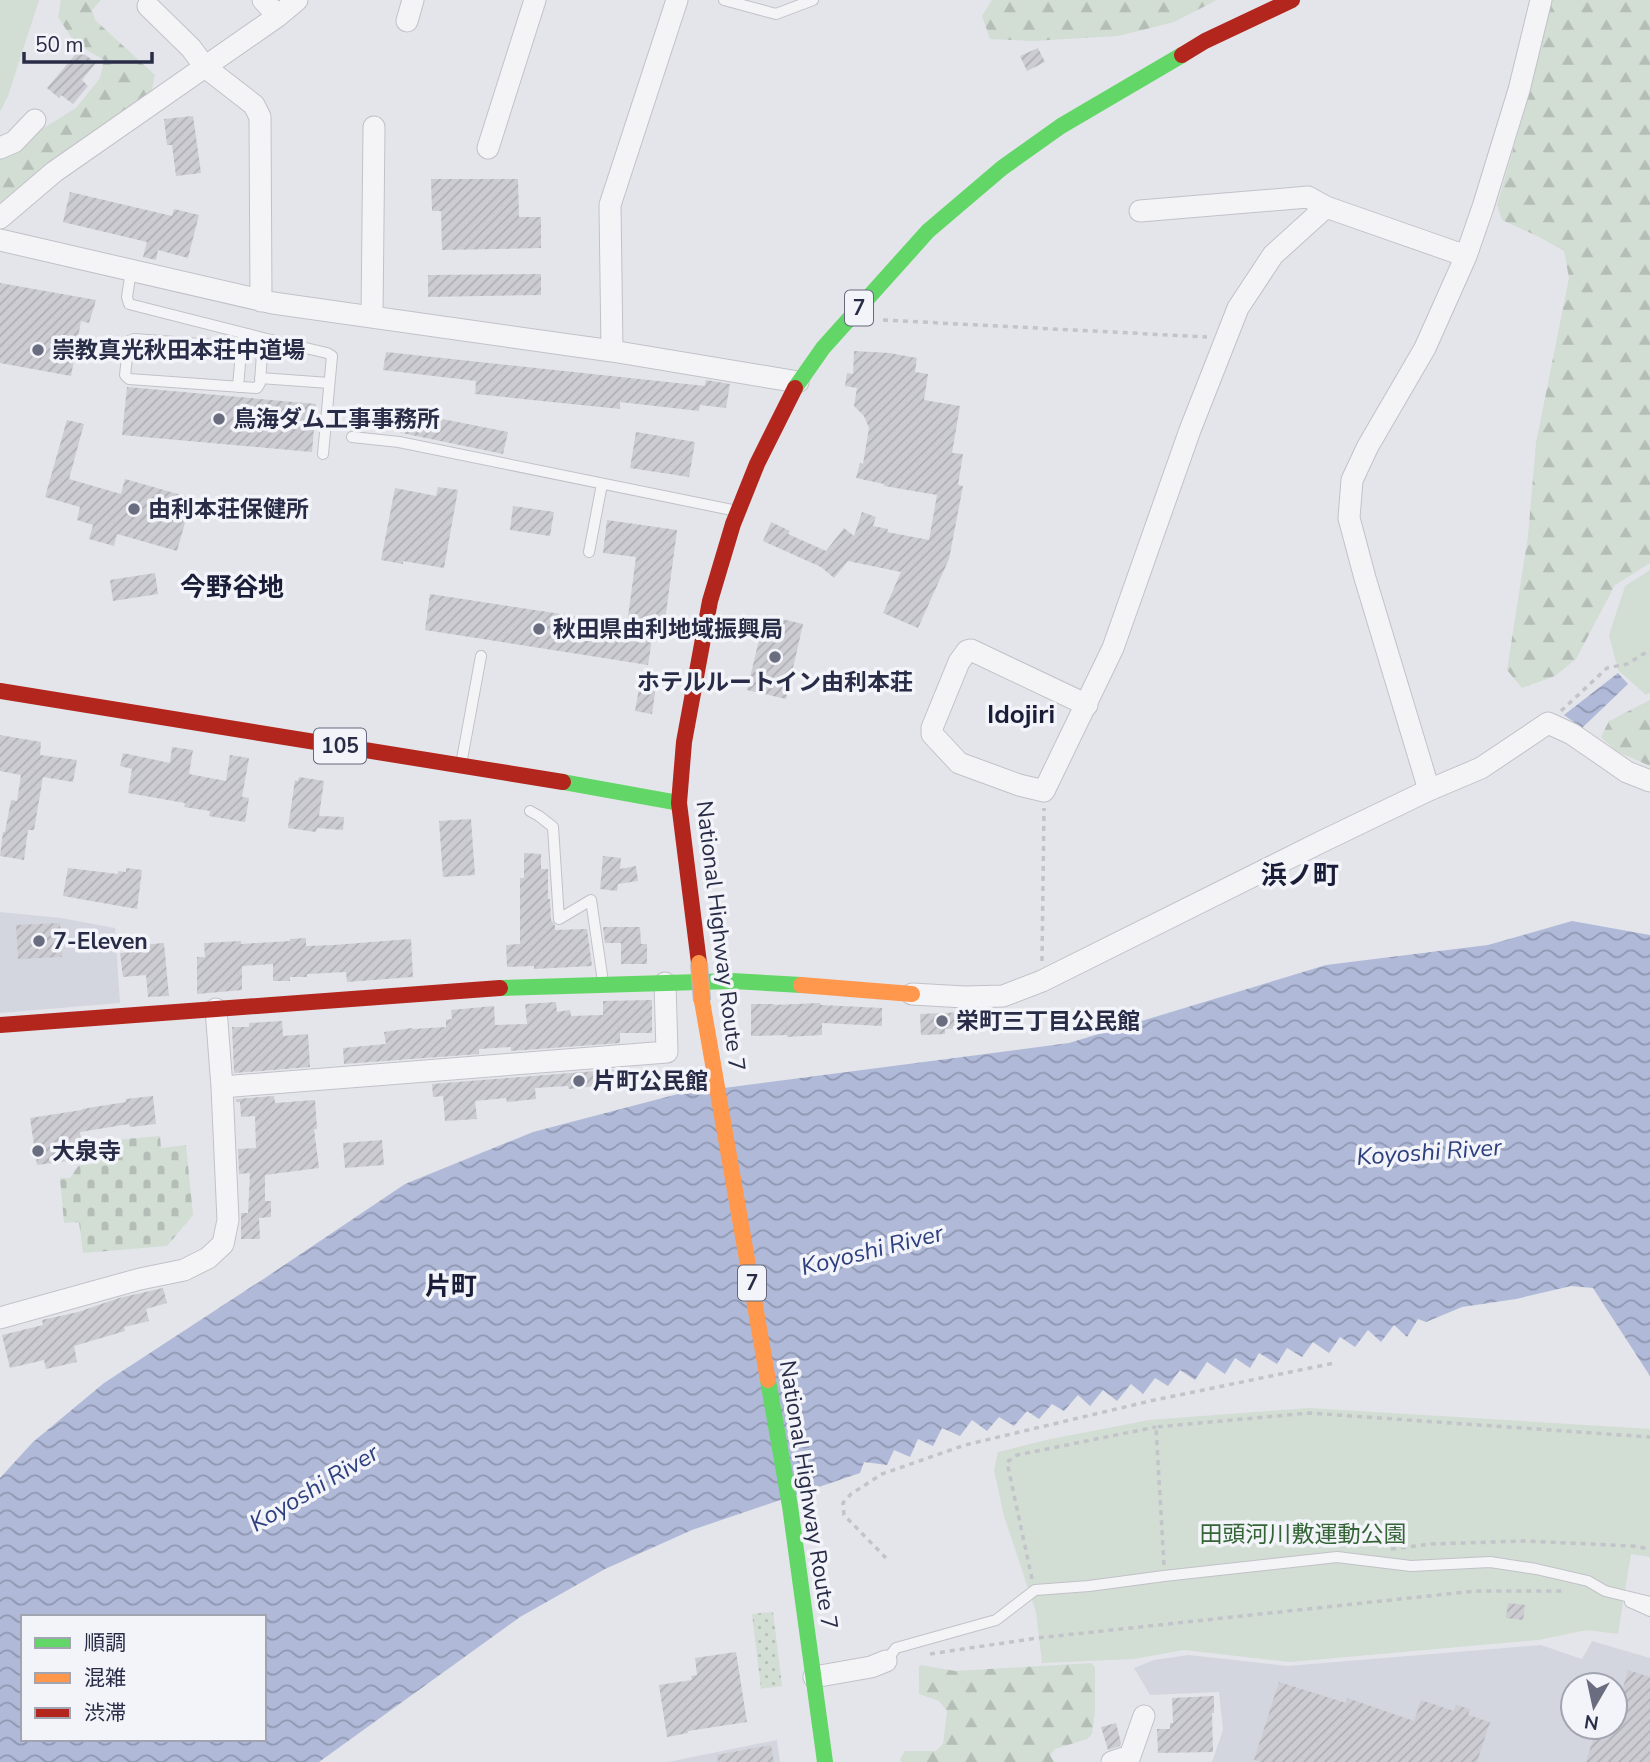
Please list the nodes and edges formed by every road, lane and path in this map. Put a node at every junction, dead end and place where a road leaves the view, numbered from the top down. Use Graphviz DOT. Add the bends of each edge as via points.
graph roads {
  1 [pos="262,0"];
  2 [pos="297,0"];
  3 [pos="413,0"];
  4 [pos="536,0"];
  5 [pos="677,0"];
  6 [pos="724,0"];
  7 [pos="813,0"];
  8 [pos="1292,0"];
  9 [pos="1541,0"];
  10 [pos="148,6"];
  11 [pos="278,16"];
  12 [pos="407,21"];
  13 [pos="205,67"];
  14 [pos="35,120"];
  15 [pos="374,127"];
  16 [pos="0,148"];
  17 [pos="488,148"];
  18 [pos="1326,207"];
  19 [pos="1140,211"];
  20 [pos="0,218"];
  21 [pos="0,240"];
  22 [pos="1466,256"];
  23 [pos="131,271"];
  24 [pos="261,301"];
  25 [pos="372,317"];
  26 [pos="850,318"];
  27 [pos="243,334"];
  28 [pos="263,338"];
  29 [pos="1227,338"];
  30 [pos="241,347"];
  31 [pos="612,351"];
  32 [pos="240,361"];
  33 [pos="261,363"];
  34 [pos="260,378"];
  35 [pos="798,382"];
  36 [pos="329,383"];
  37 [pos="238,387"];
  38 [pos="352,437"];
  39 [pos="323,454"];
  40 [pos="602,484"];
  41 [pos="738,511"];
  42 [pos="589,552"];
  43 [pos="1650,650"];
  44 [pos="481,656"];
  45 [pos="0,691"];
  46 [pos="1087,705"];
  47 [pos="1548,723"];
  48 [pos="460,765"];
  49 [pos="1650,781"];
  50 [pos="1429,790"];
  51 [pos="1044,792"];
  52 [pos="679,803"];
  53 [pos="530,811"];
  54 [pos="1042,981"];
  55 [pos="664,983"];
  56 [pos="604,985"];
  57 [pos="912,994"];
  58 [pos="216,1009"];
  59 [pos="0,1025"];
  60 [pos="222,1087"];
  61 [pos="0,1318"];
  62 [pos="1334,1363"];
  63 [pos="1156,1427"];
  64 [pos="1650,1437"];
  65 [pos="1391,1549"];
  66 [pos="1650,1549"];
  67 [pos="886,1558"];
  68 [pos="1164,1576"];
  69 [pos="1035,1590"];
  70 [pos="1566,1591"];
  71 [pos="1605,1591"];
  72 [pos="1650,1602"];
  73 [pos="1650,1611"];
  74 [pos="928,1655"];
  75 [pos="887,1661"];
  76 [pos="814,1676"];
  77 [pos="1144,1716"];
  78 [pos="825,1762"];
  79 [pos="1112,1762"];
  1 -- 11 [label="street"];
  2 -- 11 [label="street"];
  3 -- 12 [label="street"];
  4 -- 17 [label="street"];
  5 -- 31 [label="street" via="610,205"];
  6 -- 7 [label="lane" via="776,14"];
  8 -- 26 [label="main road, National Highway Route 7 / 7" via="1193,48 1061,126 1002,168 928,231"];
  9 -- 22 [label="street" via="1519,90"];
  10 -- 13 [label="street"];
  11 -- 13 [label="street"];
  13 -- 20 [label="street" via="54,172"];
  13 -- 24 [label="street" via="254,105 260,117"];
  14 -- 16 [label="street" via="14,142"];
  15 -- 25 [label="street"];
  18 -- 19 [label="street" via="1308,197"];
  18 -- 22 [label="street"];
  18 -- 29 [label="street" via="1273,255 1238,308"];
  21 -- 23 [label="street"];
  22 -- 50 [label="street" via="1425,348 1352,480 1349,518"];
  23 -- 24 [label="street"];
  23 -- 27 [label="lane" via="129,304"];
  24 -- 25 [label="street"];
  25 -- 31 [label="street"];
  26 -- 29 [label="path"];
  26 -- 35 [label="main road, National Highway Route 7 / 7"];
  27 -- 28 [label="lane"];
  27 -- 30 [label="lane"];
  28 -- 33 [label="lane"];
  28 -- 36 [label="lane" via="332,356"];
  29 -- 46 [label="street" via="1113,648"];
  30 -- 32 [label="lane"];
  30 -- 37 [label="lane" via="134,339 129,341 125,375 129,379"];
  31 -- 35 [label="street"];
  32 -- 33 [label="lane"];
  32 -- 37 [label="lane"];
  33 -- 34 [label="lane"];
  34 -- 36 [label="lane"];
  34 -- 37 [label="lane" via="257,388"];
  35 -- 41 [label="main road, National Highway Route 7 / 7"];
  36 -- 39 [label="lane"];
  38 -- 40 [label="lane" via="399,442"];
  40 -- 41 [label="lane"];
  40 -- 42 [label="lane"];
  41 -- 52 [label="main road, National Highway Route 7 / 7" via="710,601 684,742"];
  43 -- 47 [label="path" via="1627,664 1607,668"];
  44 -- 48 [label="lane"];
  45 -- 48 [label="main road, 105"];
  46 -- 51 [label="street"];
  46 -- 51 [label="street" via="971,650 959,662 932,734 959,763"];
  47 -- 49 [label="street" via="1627,772"];
  47 -- 50 [label="street" via="1482,768"];
  48 -- 52 [label="main road, 105"];
  50 -- 54 [label="street"];
  51 -- 54 [label="path"];
  52 -- 76 [label="main road, National Highway Route 7 / 7, bridge" via="702,1001 790,1506"];
  53 -- 56 [label="lane" via="553,828 559,919 591,900"];
  54 -- 57 [label="street" via="1003,996"];
  55 -- 56 [label="main road"];
  55 -- 57 [label="main road" via="745,982"];
  55 -- 60 [label="street" via="667,1052"];
  56 -- 58 [label="main road" via="508,987"];
  58 -- 59 [label="main road"];
  58 -- 60 [label="street"];
  60 -- 61 [label="street" via="228,1220 223,1244 184,1270"];
  62 -- 67 [label="path" via="965,1444 882,1474 843,1503 844,1516"];
  63 -- 64 [label="path" via="1309,1413"];
  63 -- 68 [label="path"];
  63 -- 69 [label="path" via="1017,1455 1007,1462"];
  65 -- 66 [label="path" via="1524,1541"];
  68 -- 69 [label="lane"];
  68 -- 71 [label="lane" via="1337,1557 1411,1566 1490,1562 1588,1581"];
  69 -- 75 [label="lane" via="996,1620 896,1648"];
  70 -- 74 [label="path" via="1475,1591 1037,1638"];
  71 -- 72 [label="lane"];
  71 -- 73 [label="lane"];
  75 -- 76 [label="street"];
  76 -- 78 [label="main road, National Highway Route 7 / 7"];
  77 -- 79 [label="street" via="1130,1756"];
}
